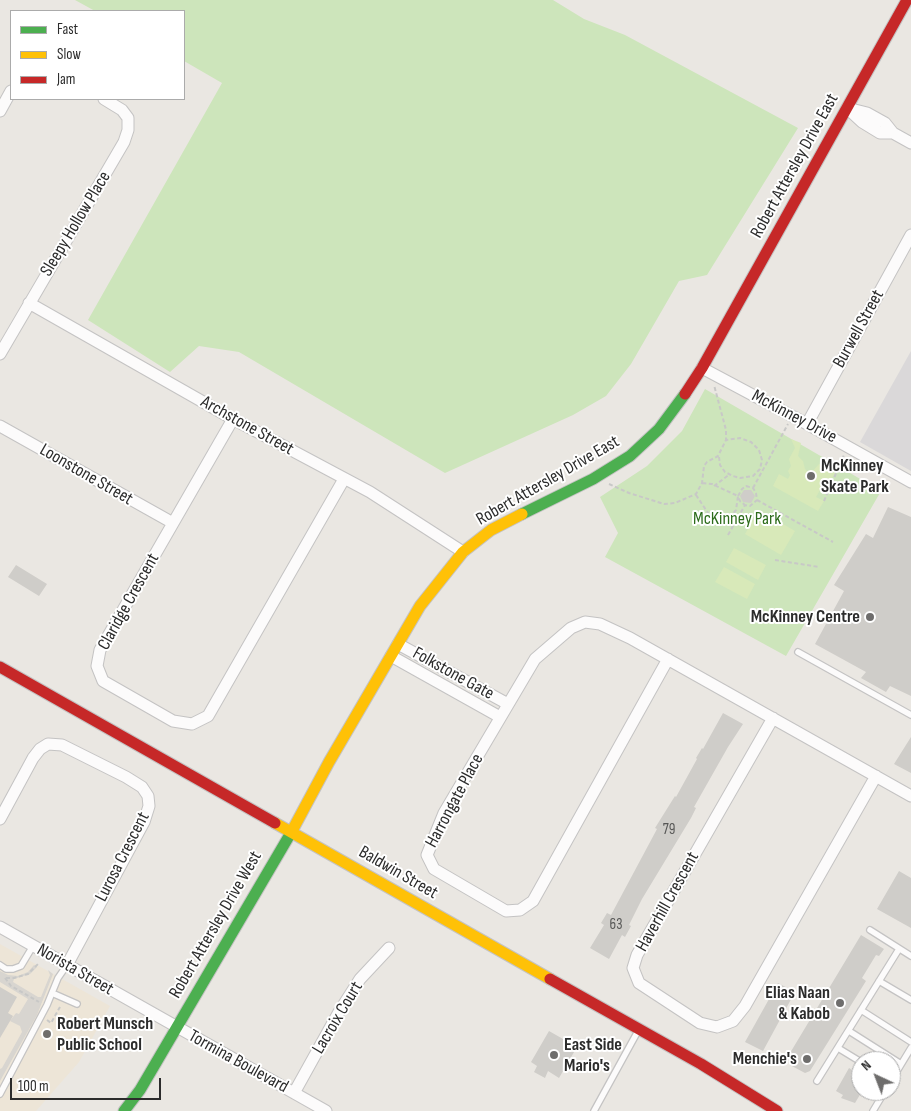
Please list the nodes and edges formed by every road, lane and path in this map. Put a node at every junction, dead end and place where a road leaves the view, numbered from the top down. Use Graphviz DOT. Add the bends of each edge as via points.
graph roads {
  1 [pos="908,0"];
  2 [pos="10,93"];
  3 [pos="106,100"];
  4 [pos="847,108"];
  5 [pos="0,112"];
  6 [pos="911,144"];
  7 [pos="911,235"];
  8 [pos="29,303"];
  9 [pos="0,354"];
  10 [pos="702,368"];
  11 [pos="713,374"];
  12 [pos="793,416"];
  13 [pos="233,419"];
  14 [pos="807,424"];
  15 [pos="0,426"];
  16 [pos="726,440"];
  17 [pos="848,447"];
  18 [pos="718,456"];
  19 [pos="730,474"];
  20 [pos="596,477"];
  21 [pos="344,479"];
  22 [pos="911,482"];
  23 [pos="702,483"];
  24 [pos="714,486"];
  25 [pos="753,488"];
  26 [pos="696,494"];
  27 [pos="738,496"];
  28 [pos="757,500"];
  29 [pos="824,501"];
  30 [pos="745,505"];
  31 [pos="173,524"];
  32 [pos="728,536"];
  33 [pos="832,542"];
  34 [pos="463,552"];
  35 [pos="775,560"];
  36 [pos="819,567"];
  37 [pos="398,644"];
  38 [pos="798,652"];
  39 [pos="391,656"];
  40 [pos="668,660"];
  41 [pos="0,668"];
  42 [pos="508,704"];
  43 [pos="911,715"];
  44 [pos="500,718"];
  45 [pos="773,718"];
  46 [pos="876,776"];
  47 [pos="911,796"];
  48 [pos="0,819"];
  49 [pos="291,832"];
  50 [pos="0,927"];
  51 [pos="870,930"];
  52 [pos="33,946"];
  53 [pos="389,948"];
  54 [pos="899,949"];
  55 [pos="911,956"];
  56 [pos="0,965"];
  57 [pos="67,965"];
  58 [pos="6,978"];
  59 [pos="879,981"];
  60 [pos="52,993"];
  61 [pos="911,1000"];
  62 [pos="41,1003"];
  63 [pos="78,1004"];
  64 [pos="861,1010"];
  65 [pos="176,1027"];
  66 [pos="639,1030"];
  67 [pos="848,1031"];
  68 [pos="911,1042"];
  69 [pos="838,1048"];
  70 [pos="911,1048"];
  71 [pos="880,1051"];
  72 [pos="851,1056"];
  73 [pos="901,1064"];
  74 [pos="817,1081"];
  75 [pos="294,1093"];
  76 [pos="0,1094"];
  77 [pos="124,1111"];
  78 [pos="326,1111"];
  79 [pos="594,1111"];
  80 [pos="777,1111"];
  1 -- 4 [label="street, Robert Attersley Drive East"];
  2 -- 5 [label="street"];
  3 -- 8 [label="street, Sleepy Hollow Place" via="128,118 124,142"];
  4 -- 6 [label="street" via="880,133 893,133"];
  4 -- 10 [label="street, Robert Attersley Drive East"];
  7 -- 14 [label="street, Burwell Street"];
  8 -- 9 [label="street, Sleepy Hollow Place"];
  8 -- 13 [label="street, Archstone Street"];
  10 -- 11 [label="street, McKinney Drive"];
  10 -- 20 [label="street, Robert Attersley Drive East" via="659,429 630,456"];
  11 -- 12 [label="street, McKinney Drive"];
  11 -- 16 [label="path"];
  12 -- 14 [label="street, McKinney Drive"];
  12 -- 25 [label="path"];
  13 -- 21 [label="street, Archstone Street"];
  13 -- 31 [label="street, Claridge Crescent"];
  14 -- 17 [label="street, McKinney Drive"];
  15 -- 31 [label="street, Loonstone Street"];
  16 -- 18 [label="path"];
  16 -- 19 [label="path" via="740,438 750,442 759,450 762,460 760,469 753,476 740,478"];
  17 -- 22 [label="street, McKinney Drive"];
  17 -- 29 [label="path"];
  18 -- 19 [label="path" via="720,465"];
  18 -- 23 [label="path" via="704,466"];
  19 -- 24 [label="path"];
  20 -- 26 [label="path" via="629,493 664,504 675,504"];
  20 -- 34 [label="street, Robert Attersley Drive East" via="491,530"];
  21 -- 31 [label="street, Claridge Crescent" via="208,716 192,724 173,721 103,682 97,666 100,650"];
  21 -- 34 [label="street, Archstone Street" via="370,492"];
  23 -- 24 [label="path"];
  23 -- 26 [label="path"];
  24 -- 27 [label="path"];
  25 -- 27 [label="path" via="746,486"];
  25 -- 28 [label="path"];
  26 -- 27 [label="path" via="710,516 721,520 736,510"];
  27 -- 30 [label="path"];
  28 -- 30 [label="path" via="750,506"];
  28 -- 33 [label="path"];
  30 -- 32 [label="path"];
  34 -- 37 [label="street, Robert Attersley Drive East" via="420,606"];
  35 -- 36 [label="path"];
  37 -- 39 [label="street, Robert Attersley Drive East"];
  37 -- 42 [label="street, Folkstone Gate"];
  38 -- 43 [label="lane"];
  39 -- 44 [label="street, Folkstone Gate"];
  39 -- 49 [label="street, Robert Attersley Drive East"];
  40 -- 42 [label="street, Harrongate Place" via="600,624 585,622 571,628 535,659"];
  40 -- 44 [label="street, Harrongate Place" via="533,901 520,910 506,912 434,869 427,855 444,813"];
  40 -- 45 [label="street, Harrongate Place"];
  41 -- 49 [label="street, Baldwin Street"];
  42 -- 44 [label="street, Harrongate Place"];
  45 -- 46 [label="street, Harrongate Place"];
  45 -- 46 [label="street, Haverhill Crescent" via="637,955 633,968 639,983 700,1023 717,1027 733,1021 745,1006"];
  46 -- 47 [label="street, Harrongate Place"];
  48 -- 57 [label="street, Lurosa Crescent" via="33,758 48,744 62,745 126,777 148,796 149,806 144,822"];
  49 -- 65 [label="street, Robert Attersley Drive West"];
  49 -- 66 [label="street, Baldwin Street"];
  50 -- 52 [label="street, Norista Street"];
  51 -- 54 [label="lane"];
  52 -- 56 [label="lane" via="21,966 6,969"];
  52 -- 57 [label="street, Norista Street"];
  53 -- 75 [label="street, Lacroix Court" via="360,979"];
  54 -- 55 [label="lane"];
  54 -- 59 [label="lane"];
  57 -- 60 [label="lane"];
  57 -- 65 [label="street, Norista Street"];
  58 -- 62 [label="path" via="11,986"];
  59 -- 61 [label="lane"];
  59 -- 64 [label="lane"];
  60 -- 63 [label="lane"];
  60 -- 76 [label="lane"];
  64 -- 67 [label="lane"];
  64 -- 68 [label="lane"];
  65 -- 75 [label="street, Tormina Boulevard"];
  65 -- 77 [label="street, Robert Attersley Drive West" via="140,1090"];
  66 -- 79 [label="lane"];
  66 -- 80 [label="street, Baldwin Street"];
  67 -- 69 [label="lane"];
  67 -- 71 [label="lane"];
  69 -- 72 [label="lane"];
  69 -- 74 [label="lane"];
  70 -- 73 [label="lane"];
  75 -- 78 [label="street, Tormina Boulevard"];
}
